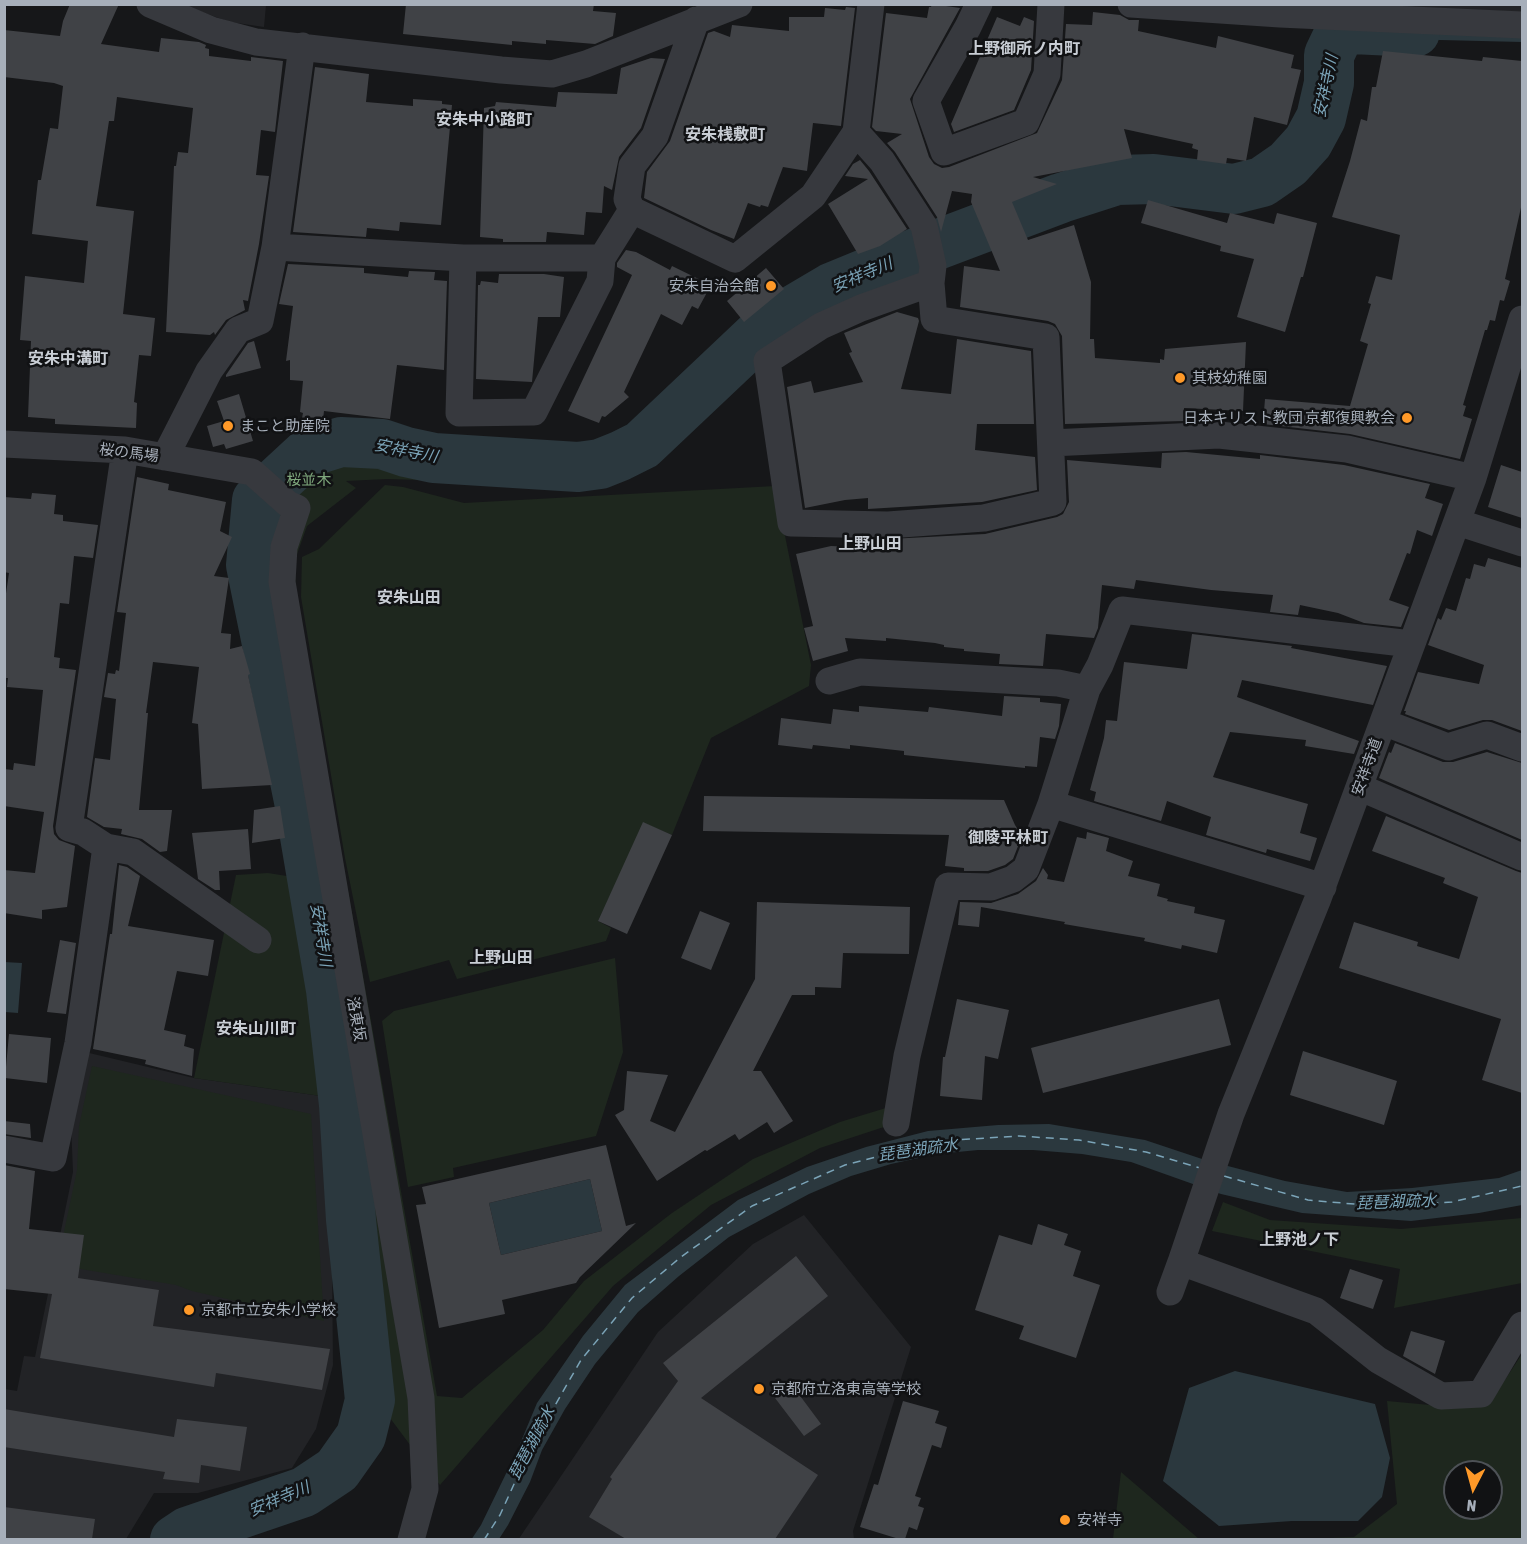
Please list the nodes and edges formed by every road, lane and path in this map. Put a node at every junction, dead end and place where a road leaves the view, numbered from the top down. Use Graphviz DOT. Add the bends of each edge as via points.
graph roads {
  1 [pos="150,4"];
  2 [pos="739,4"];
  3 [pos="871,4"];
  4 [pos="979,4"];
  5 [pos="1051,4"];
  6 [pos="1131,4"];
  7 [pos="696,20"];
  8 [pos="1522,25"];
  9 [pos="302,46"];
  10 [pos="856,132"];
  11 [pos="632,210"];
  12 [pos="275,247"];
  13 [pos="463,258"];
  14 [pos="602,258"];
  15 [pos="932,274"];
  16 [pos="1522,319"];
  17 [pos="1516,366"];
  18 [pos="1052,443"];
  19 [pos="4,444"];
  20 [pos="125,450"];
  21 [pos="165,457"];
  22 [pos="1473,478"];
  23 [pos="288,504"];
  24 [pos="1457,522"];
  25 [pos="1522,543"];
  26 [pos="1411,644"];
  27 [pos="829,681"];
  28 [pos="1087,689"];
  29 [pos="1383,722"];
  30 [pos="1522,748"];
  31 [pos="1359,787"];
  32 [pos="1051,804"];
  33 [pos="106,847"];
  34 [pos="1522,857"];
  35 [pos="1323,887"];
  36 [pos="258,940"];
  37 [pos="896,1123"];
  38 [pos="4,1149"];
  39 [pos="1181,1262"];
  40 [pos="1170,1292"];
  41 [pos="1522,1325"];
  42 [pos="411,1539"];
  1 -- 9 [label="street" via="211,30 256,42"];
  2 -- 7 [label="street"];
  3 -- 10 [label="street"];
  4 -- 5 [label="street" via="926,101 944,152 1026,122 1047,74"];
  6 -- 8 [label="street"];
  7 -- 9 [label="street" via="552,74"];
  7 -- 11 [label="street" via="655,136 632,166 627,199"];
  9 -- 12 [label="street"];
  10 -- 11 [label="street" via="813,196 735,259"];
  10 -- 15 [label="street" via="882,161 924,225"];
  11 -- 14 [label="street"];
  12 -- 13 [label="street"];
  12 -- 21 [label="street" via="260,321 238,330 209,371"];
  13 -- 14 [label="street"];
  13 -- 14 [label="street" via="459,412 534,412 600,281"];
  15 -- 18 [label="street" via="934,319 1046,337"];
  15 -- 18 [label="street" via="821,326 767,361 791,523 888,525 984,518 1053,502"];
  16 -- 17 [label="street, 安祥寺道"];
  17 -- 22 [label="street, 安祥寺道"];
  18 -- 22 [label="street" via="1219,435 1347,449"];
  19 -- 20 [label="street, 桜の馬場"];
  20 -- 21 [label="street, 桜の馬場"];
  20 -- 33 [label="street" via="69,828"];
  21 -- 23 [label="street, 桜の馬場" via="252,472"];
  22 -- 24 [label="street, 安祥寺道"];
  23 -- 42 [label="street, 洛東坂" via="297,508 284,547 282,582 421,1398 425,1489"];
  24 -- 25 [label="street"];
  24 -- 26 [label="street, 安祥寺道"];
  26 -- 28 [label="street" via="1122,610"];
  26 -- 29 [label="street, 安祥寺道"];
  27 -- 28 [label="street" via="860,672 1058,683"];
  28 -- 32 [label="street"];
  29 -- 30 [label="street" via="1448,747 1487,735"];
  29 -- 31 [label="street, 安祥寺道"];
  31 -- 34 [label="street"];
  31 -- 35 [label="street, 安祥寺道"];
  32 -- 35 [label="street"];
  32 -- 37 [label="street" via="1026,869 991,887 948,886 907,1056"];
  33 -- 36 [label="street" via="133,852"];
  33 -- 38 [label="street" via="78,1043 53,1158"];
  35 -- 39 [label="street, 安祥寺道" via="1231,1114"];
  39 -- 40 [label="street, 安祥寺道"];
  39 -- 41 [label="street" via="1317,1311 1378,1360 1441,1396 1481,1394"];
}
